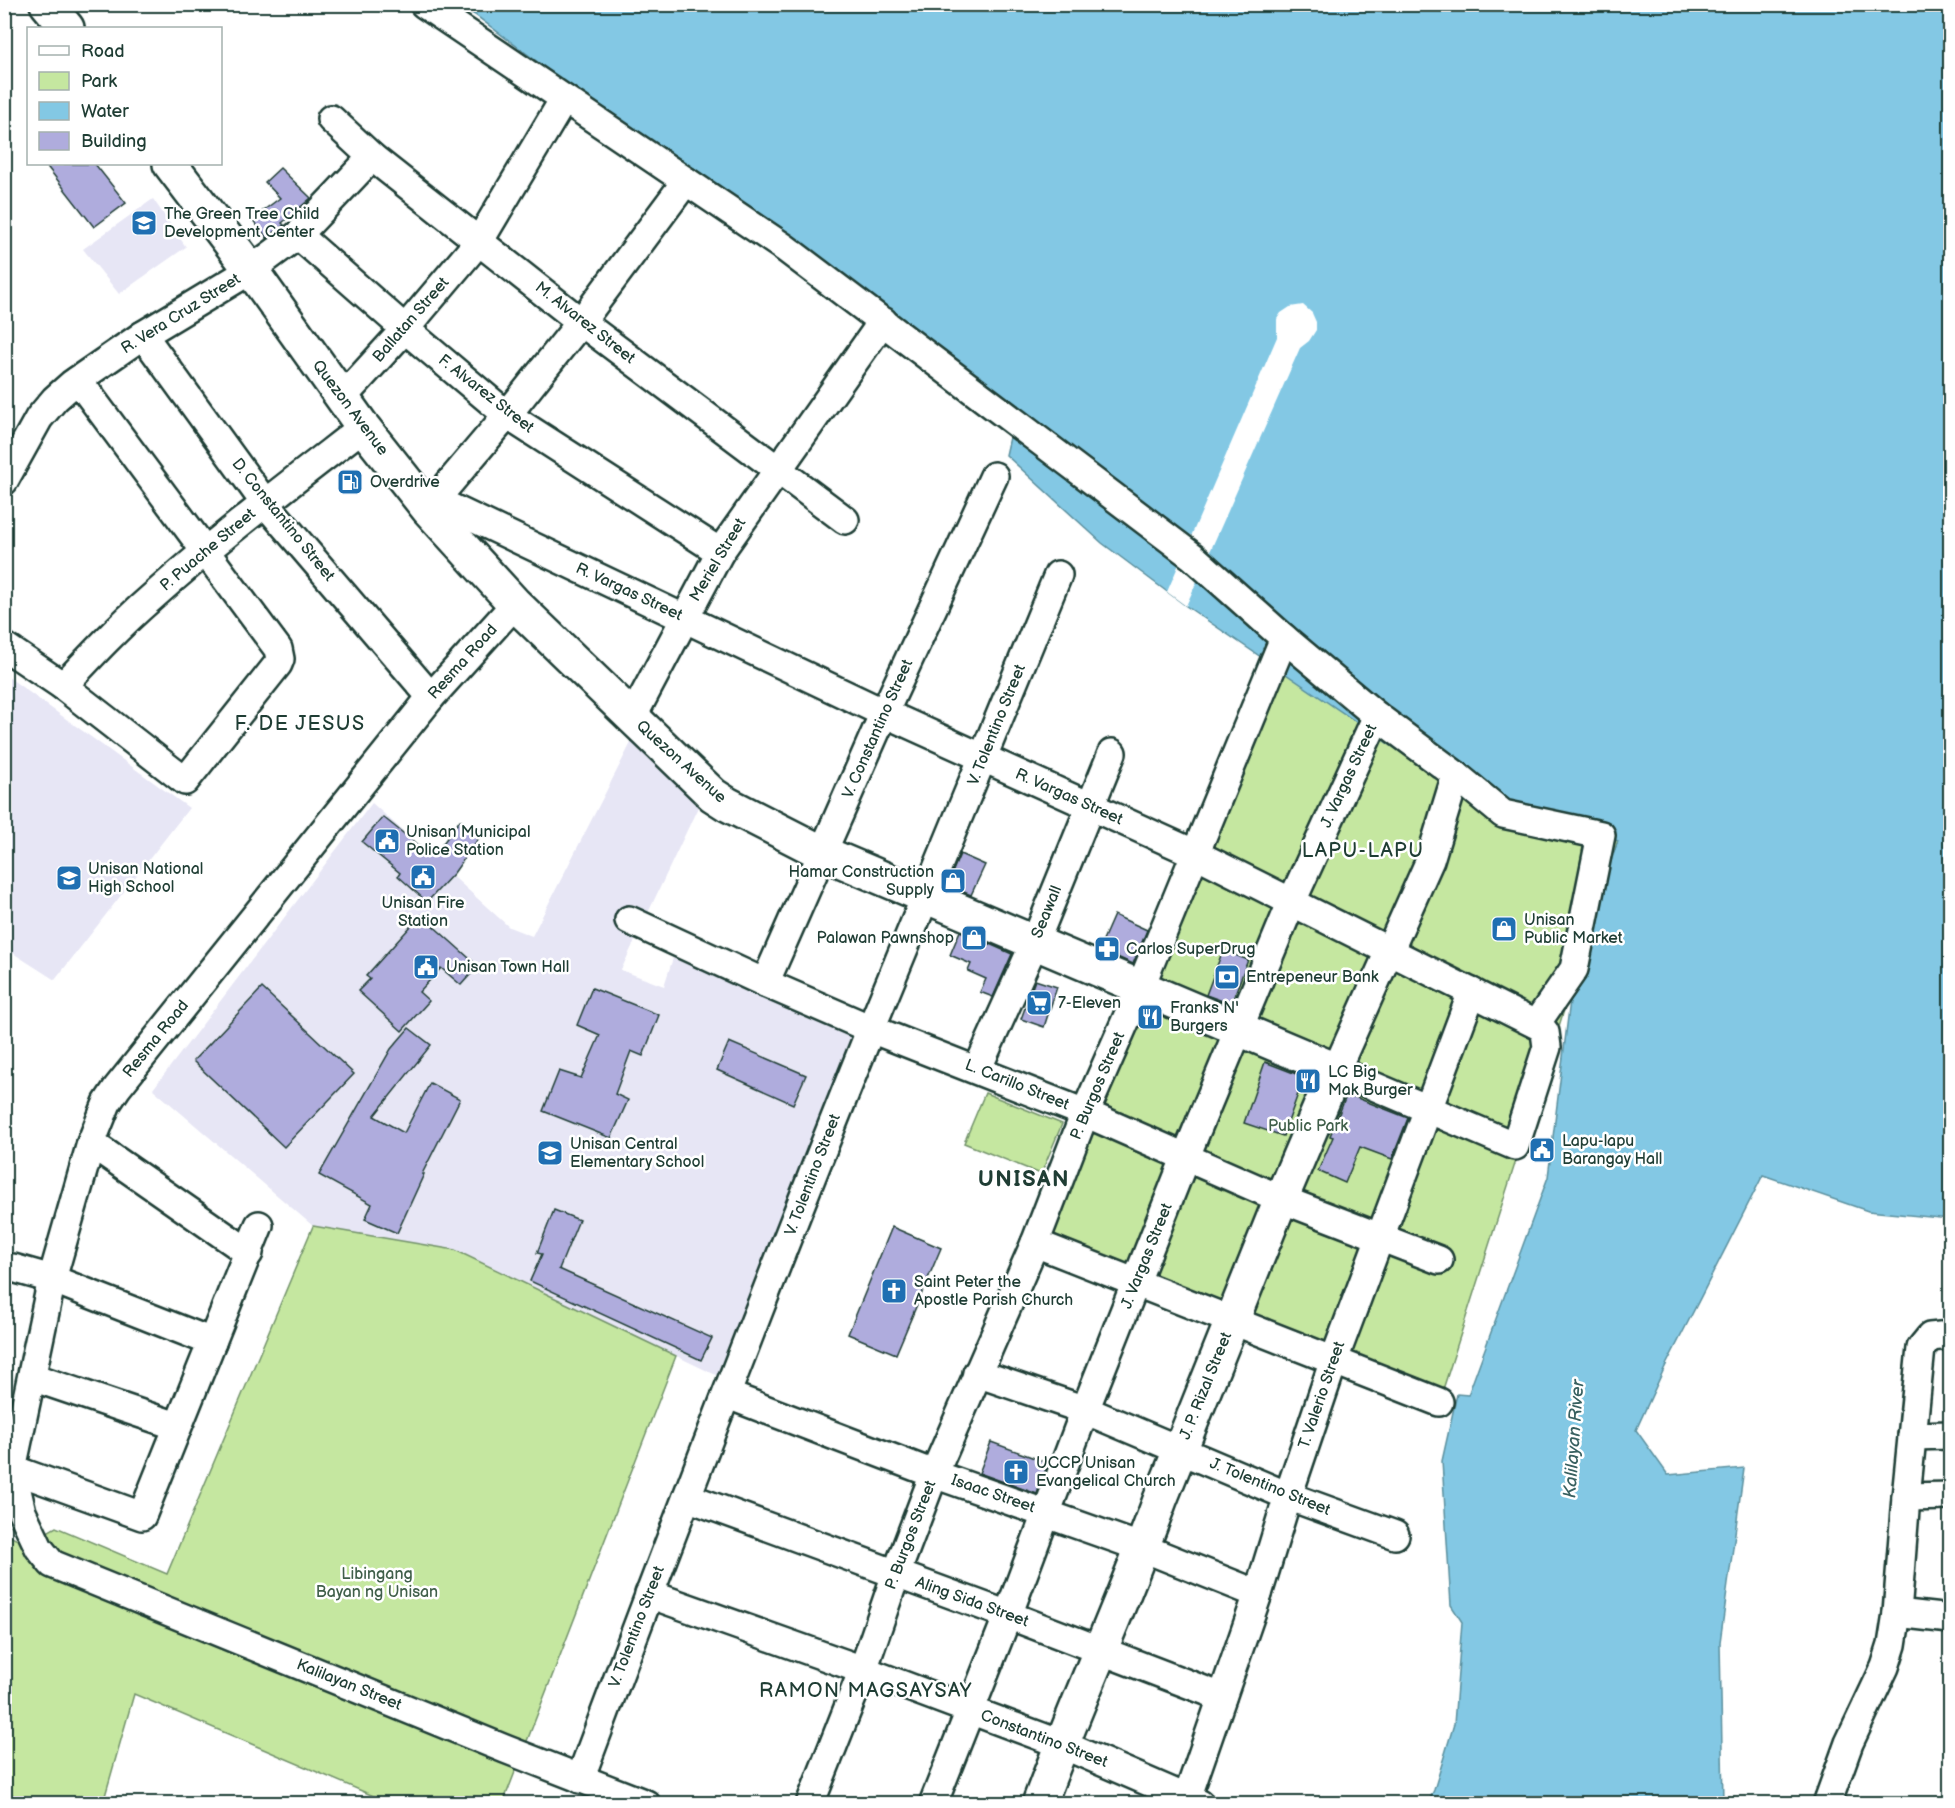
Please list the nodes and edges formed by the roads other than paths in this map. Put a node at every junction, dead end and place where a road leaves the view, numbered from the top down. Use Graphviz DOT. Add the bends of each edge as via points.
graph roads {
  1 [pos="47,4"];
  2 [pos="424,4"];
  3 [pos="66,27"];
  4 [pos="564,99"];
  5 [pos="331,119"];
  6 [pos="372,157"];
  7 [pos="171,165"];
  8 [pos="686,181"];
  9 [pos="298,235"];
  10 [pos="480,240"];
  11 [pos="251,270"];
  12 [pos="883,321"];
  13 [pos="581,322"];
  14 [pos="405,329"];
  15 [pos="143,335"];
  16 [pos="78,380"];
  17 [pos="342,398"];
  18 [pos="507,415"];
  19 [pos="363,427"];
  20 [pos="777,469"];
  21 [pos="994,476"];
  22 [pos="4,481"];
  23 [pos="265,503"];
  24 [pos="431,504"];
  25 [pos="844,520"];
  26 [pos="206,552"];
  27 [pos="720,552"];
  28 [pos="1058,575"];
  29 [pos="515,604"];
  30 [pos="684,618"];
  31 [pos="1284,638"];
  32 [pos="4,646"];
  33 [pos="63,686"];
  34 [pos="431,697"];
  35 [pos="884,713"];
  36 [pos="1377,716"];
  37 [pos="632,718"];
  38 [pos="1112,753"];
  39 [pos="983,759"];
  40 [pos="1456,775"];
  41 [pos="1090,806"];
  42 [pos="824,853"];
  43 [pos="1196,854"];
  44 [pos="925,895"];
  45 [pos="1292,901"];
  46 [pos="629,920"];
  47 [pos="1035,942"];
  48 [pos="1390,951"];
  49 [pos="765,983"];
  50 [pos="1140,988"];
  51 [pos="1472,992"];
  52 [pos="1540,1028"];
  53 [pos="871,1029"];
  54 [pos="1240,1031"];
  55 [pos="977,1070"];
  56 [pos="1336,1070"];
  57 [pos="1428,1109"];
  58 [pos="1085,1113"];
  59 [pos="91,1143"];
  60 [pos="1186,1156"];
  61 [pos="1281,1199"];
  62 [pos="259,1225"];
  63 [pos="1381,1238"];
  64 [pos="1035,1243"];
  65 [pos="249,1253"];
  66 [pos="1439,1260"];
  67 [pos="4,1268"];
  68 [pos="52,1279"];
  69 [pos="1137,1282"];
  70 [pos="1233,1321"];
  71 [pos="1950,1335"];
  72 [pos="212,1342"];
  73 [pos="1334,1360"];
  74 [pos="977,1372"];
  75 [pos="32,1377"];
  76 [pos="728,1395"];
  77 [pos="1439,1402"];
  78 [pos="1085,1410"];
  79 [pos="177,1426"];
  80 [pos="1950,1435"];
  81 [pos="1912,1436"];
  82 [pos="1180,1450"];
  83 [pos="8,1467"];
  84 [pos="934,1474"];
  85 [pos="1288,1496"];
  86 [pos="1950,1496"];
  87 [pos="687,1497"];
  88 [pos="1905,1497"];
  89 [pos="1046,1513"];
  90 [pos="1395,1535"];
  91 [pos="1143,1548"];
  92 [pos="52,1564"];
  93 [pos="896,1574"];
  94 [pos="649,1594"];
  95 [pos="1258,1594"];
  96 [pos="1897,1613"];
  97 [pos="1008,1615"];
  98 [pos="1950,1619"];
  99 [pos="1100,1651"];
  100 [pos="863,1670"];
  101 [pos="1222,1697"];
  102 [pos="970,1710"];
  103 [pos="1061,1744"];
  104 [pos="580,1779"];
  105 [pos="1191,1801"];
  106 [pos="644,1803"];
  107 [pos="810,1803"];
  108 [pos="933,1803"];
  109 [pos="1039,1803"];
  110 [pos="1827,1803"];
  1 -- 3 [label="main road"];
  2 -- 4 [label="street"];
  4 -- 8 [label="street"];
  4 -- 10 [label="street, Ballatan Street"];
  5 -- 6 [label="street, M. Alvarez Street"];
  6 -- 9 [label="street, R. Vera Cruz Street"];
  6 -- 10 [label="street, M. Alvarez Street"];
  7 -- 11 [label="main road, Quezon Avenue"];
  8 -- 12 [label="street"];
  8 -- 13 [label="street"];
  9 -- 11 [label="street, R. Vera Cruz Street"];
  9 -- 14 [label="street, F. Alvarez Street"];
  10 -- 13 [label="street, M. Alvarez Street"];
  10 -- 14 [label="street, Ballatan Street"];
  11 -- 15 [label="street, R. Vera Cruz Street"];
  11 -- 17 [label="main road, Quezon Avenue"];
  12 -- 20 [label="street, Meriel Street"];
  12 -- 31 [label="street" via="1192,556"];
  13 -- 18 [label="street"];
  13 -- 20 [label="street, M. Alvarez Street"];
  14 -- 17 [label="street, Ballatan Street"];
  14 -- 18 [label="street, F. Alvarez Street"];
  15 -- 16 [label="street, R. Vera Cruz Street"];
  15 -- 23 [label="street, D. Constantino Street"];
  16 -- 22 [label="street, R. Vera Cruz Street" via="39,418"];
  16 -- 26 [label="street"];
  17 -- 19 [label="main road, Quezon Avenue"];
  18 -- 24 [label="street"];
  18 -- 27 [label="street, F. Alvarez Street"];
  19 -- 23 [label="street, P. Puache Street"];
  19 -- 24 [label="main road, Quezon Avenue"];
  20 -- 25 [label="street, M. Alvarez Street"];
  20 -- 27 [label="street, Meriel Street"];
  21 -- 35 [label="street, V. Constantino Street"];
  23 -- 26 [label="street, P. Puache Street"];
  23 -- 34 [label="street, D. Constantino Street"];
  24 -- 29 [label="main road, Quezon Avenue"];
  24 -- 30 [label="street, R. Vargas Street"];
  26 -- 33 [label="street, P. Puache Street" via="143,604"];
  26 -- 33 [label="street" via="278,649 280,659 185,781"];
  27 -- 30 [label="street, Meriel Street"];
  28 -- 39 [label="street, V. Tolentino Street"];
  29 -- 34 [label="street, Resma Road"];
  29 -- 37 [label="main road, Quezon Avenue"];
  30 -- 35 [label="street, R. Vargas Street"];
  30 -- 37 [label="street, Meriel Street"];
  31 -- 36 [label="street"];
  31 -- 43 [label="street, P. Burgos Street"];
  32 -- 33 [label="street"];
  34 -- 59 [label="street, Resma Road" via="117,1088"];
  35 -- 39 [label="street, R. Vargas Street"];
  35 -- 42 [label="street, V. Constantino Street"];
  36 -- 40 [label="street"];
  36 -- 45 [label="street, J. Vargas Street"];
  37 -- 42 [label="main road, Quezon Avenue" via="713,795"];
  38 -- 41 [label="street, Seawall"];
  39 -- 41 [label="street, R. Vargas Street"];
  39 -- 44 [label="street, V. Tolentino Street"];
  40 -- 48 [label="street" via="1430,860"];
  40 -- 52 [label="street" via="1503,814 1601,835 1574,969"];
  41 -- 43 [label="street, R. Vargas Street"];
  41 -- 47 [label="street, Seawall"];
  42 -- 44 [label="main road, Quezon Avenue"];
  42 -- 49 [label="street, V. Constantino Street"];
  43 -- 45 [label="street, R. Vargas Street"];
  43 -- 50 [label="street, P. Burgos Street"];
  44 -- 47 [label="main road, Quezon Avenue"];
  44 -- 53 [label="street, V. Tolentino Street"];
  45 -- 48 [label="street, R. Vargas Street"];
  45 -- 54 [label="street, J. Vargas Street"];
  46 -- 49 [label="street, L. Carillo Street"];
  47 -- 50 [label="main road, Quezon Avenue"];
  47 -- 55 [label="street, Seawall"];
  48 -- 51 [label="street, R. Vargas Street"];
  48 -- 56 [label="street"];
  49 -- 53 [label="street, L. Carillo Street"];
  50 -- 54 [label="main road, Quezon Avenue"];
  50 -- 58 [label="street, P. Burgos Street"];
  51 -- 52 [label="street, R. Vargas Street"];
  51 -- 57 [label="street, T. Valerio Street"];
  52 -- 57 [label="street" via="1547,1047 1515,1146"];
  53 -- 55 [label="street, L. Carillo Street"];
  53 -- 76 [label="street, V. Tolentino Street"];
  54 -- 56 [label="main road, Quezon Avenue"];
  54 -- 60 [label="street, J. Vargas Street"];
  55 -- 58 [label="street, L. Carillo Street"];
  56 -- 57 [label="street"];
  56 -- 61 [label="main road, J. P. Rizal Street"];
  57 -- 63 [label="street, T. Valerio Street"];
  58 -- 60 [label="street, L. Carillo Street"];
  58 -- 64 [label="street, P. Burgos Street"];
  59 -- 65 [label="street"];
  59 -- 68 [label="street, Resma Road"];
  60 -- 61 [label="street, L. Carillo Street"];
  60 -- 69 [label="street, J. Vargas Street"];
  61 -- 63 [label="street, L. Carillo Street"];
  61 -- 70 [label="main road, J. P. Rizal Street"];
  62 -- 65 [label="street"];
  63 -- 66 [label="street, L. Carillo Street"];
  63 -- 73 [label="street, T. Valerio Street"];
  64 -- 69 [label="street"];
  64 -- 74 [label="street, P. Burgos Street"];
  65 -- 72 [label="street"];
  67 -- 68 [label="street"];
  68 -- 72 [label="street"];
  68 -- 75 [label="street, Resma Road"];
  69 -- 70 [label="street"];
  69 -- 78 [label="street, J. Vargas Street"];
  70 -- 73 [label="street"];
  70 -- 82 [label="main road, J. P. Rizal Street"];
  71 -- 81 [label="street" via="1930,1338 1921,1348"];
  72 -- 79 [label="street"];
  73 -- 77 [label="street"];
  73 -- 85 [label="street, T. Valerio Street"];
  74 -- 78 [label="street, J. Tolentino Street"];
  74 -- 84 [label="street, P. Burgos Street"];
  75 -- 79 [label="street"];
  75 -- 83 [label="street, Resma Road"];
  76 -- 84 [label="street, Isaac Street"];
  76 -- 87 [label="street, V. Tolentino Street"];
  78 -- 82 [label="street, J. Tolentino Street"];
  78 -- 89 [label="street, J. Vargas Street"];
  79 -- 83 [label="street" via="142,1516"];
  80 -- 81 [label="street"];
  81 -- 88 [label="street"];
  82 -- 85 [label="street, J. Tolentino Street"];
  82 -- 91 [label="main road, J. P. Rizal Street"];
  83 -- 92 [label="street, Resma Road" via="22,1512 39,1548"];
  84 -- 89 [label="street, Isaac Street"];
  84 -- 93 [label="street, P. Burgos Street"];
  85 -- 90 [label="street, J. Tolentino Street"];
  85 -- 95 [label="street, T. Valerio Street"];
  86 -- 88 [label="street"];
  87 -- 93 [label="street, Aling Sida Street"];
  87 -- 94 [label="street, V. Tolentino Street"];
  88 -- 96 [label="street"];
  89 -- 91 [label="street, Isaac Street"];
  89 -- 97 [label="street, J. Vargas Street"];
  91 -- 95 [label="street, Isaac Street"];
  91 -- 99 [label="main road, J. P. Rizal Street"];
  92 -- 104 [label="street, Kalilayan Street"];
  93 -- 97 [label="street, Aling Sida Street"];
  93 -- 100 [label="street, P. Burgos Street"];
  94 -- 100 [label="street, Constantino Street"];
  94 -- 104 [label="street, V. Tolentino Street"];
  95 -- 101 [label="street, T. Valerio Street"];
  96 -- 98 [label="street"];
  96 -- 110 [label="street" via="1890,1656 1849,1743"];
  97 -- 99 [label="street, Aling Sida Street"];
  97 -- 102 [label="street, J. Vargas Street"];
  99 -- 101 [label="street, Aling Sida Street"];
  99 -- 103 [label="main road, J. P. Rizal Street"];
  100 -- 102 [label="street, Constantino Street"];
  100 -- 107 [label="street, P. Burgos Street"];
  101 -- 105 [label="street, T. Valerio Street"];
  102 -- 103 [label="street, Constantino Street"];
  102 -- 108 [label="street, J. Vargas Street"];
  103 -- 105 [label="street, Constantino Street"];
  103 -- 109 [label="main road, J. P. Rizal Street"];
  104 -- 106 [label="street, Kalilayan Street"];
}
